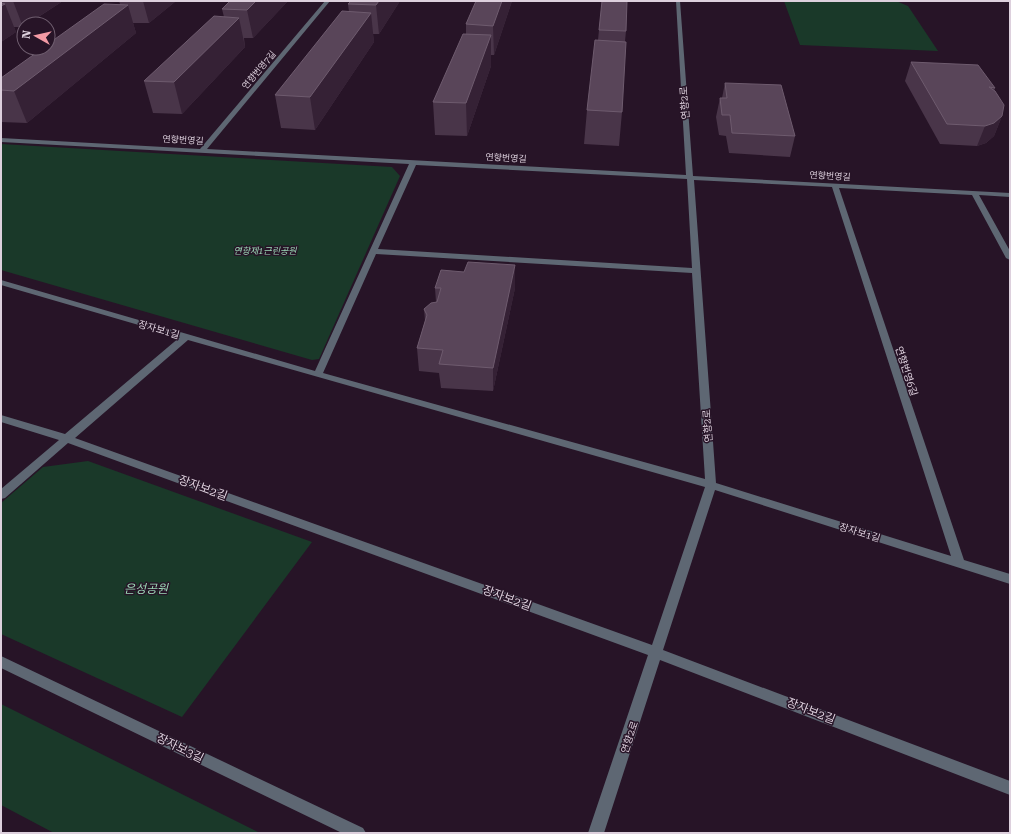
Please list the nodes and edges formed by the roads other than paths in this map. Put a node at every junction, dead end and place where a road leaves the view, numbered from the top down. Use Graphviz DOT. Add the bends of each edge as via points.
graph roads {
  1 [pos="328,1"];
  2 [pos="678,1"];
  3 [pos="1,140"];
  4 [pos="203,150"];
  5 [pos="413,163"];
  6 [pos="690,177"];
  7 [pos="834,186"];
  8 [pos="974,193"];
  9 [pos="1010,195"];
  10 [pos="374,250"];
  11 [pos="1010,258"];
  12 [pos="696,271"];
  13 [pos="1,282"];
  14 [pos="186,336"];
  15 [pos="318,375"];
  16 [pos="1,418"];
  17 [pos="68,439"];
  18 [pos="711,485"];
  19 [pos="1,495"];
  20 [pos="959,563"];
  21 [pos="1010,579"];
  22 [pos="657,652"];
  23 [pos="1,662"];
  24 [pos="1010,788"];
  25 [pos="358,833"];
  26 [pos="596,833"];
  1 -- 4 [label="street, 연향번영7길"];
  2 -- 6 [label="street, 연향2로"];
  3 -- 4 [label="street, 연향번영길"];
  4 -- 5 [label="street, 연향번영길"];
  5 -- 6 [label="street, 연향번영길"];
  5 -- 10 [label="street"];
  6 -- 7 [label="street, 연향번영길"];
  6 -- 12 [label="street, 연향2로"];
  7 -- 8 [label="street, 연향번영길"];
  7 -- 20 [label="street, 연향번영6길"];
  8 -- 9 [label="street, 연향번영길"];
  8 -- 11 [label="street"];
  10 -- 12 [label="street"];
  10 -- 15 [label="street"];
  12 -- 18 [label="street, 연향2로"];
  13 -- 14 [label="street, 장자보1길"];
  14 -- 15 [label="street, 장자보1길"];
  14 -- 17 [label="street"];
  15 -- 18 [label="street, 장자보1길"];
  16 -- 17 [label="street, 장자보2길"];
  17 -- 19 [label="street"];
  17 -- 22 [label="street, 장자보2길"];
  18 -- 20 [label="street, 장자보1길"];
  18 -- 22 [label="street, 연향2로"];
  20 -- 21 [label="street, 장자보1길"];
  22 -- 24 [label="street, 장자보2길"];
  22 -- 26 [label="street, 연향2로"];
  23 -- 25 [label="street, 장자보3길"];
}
